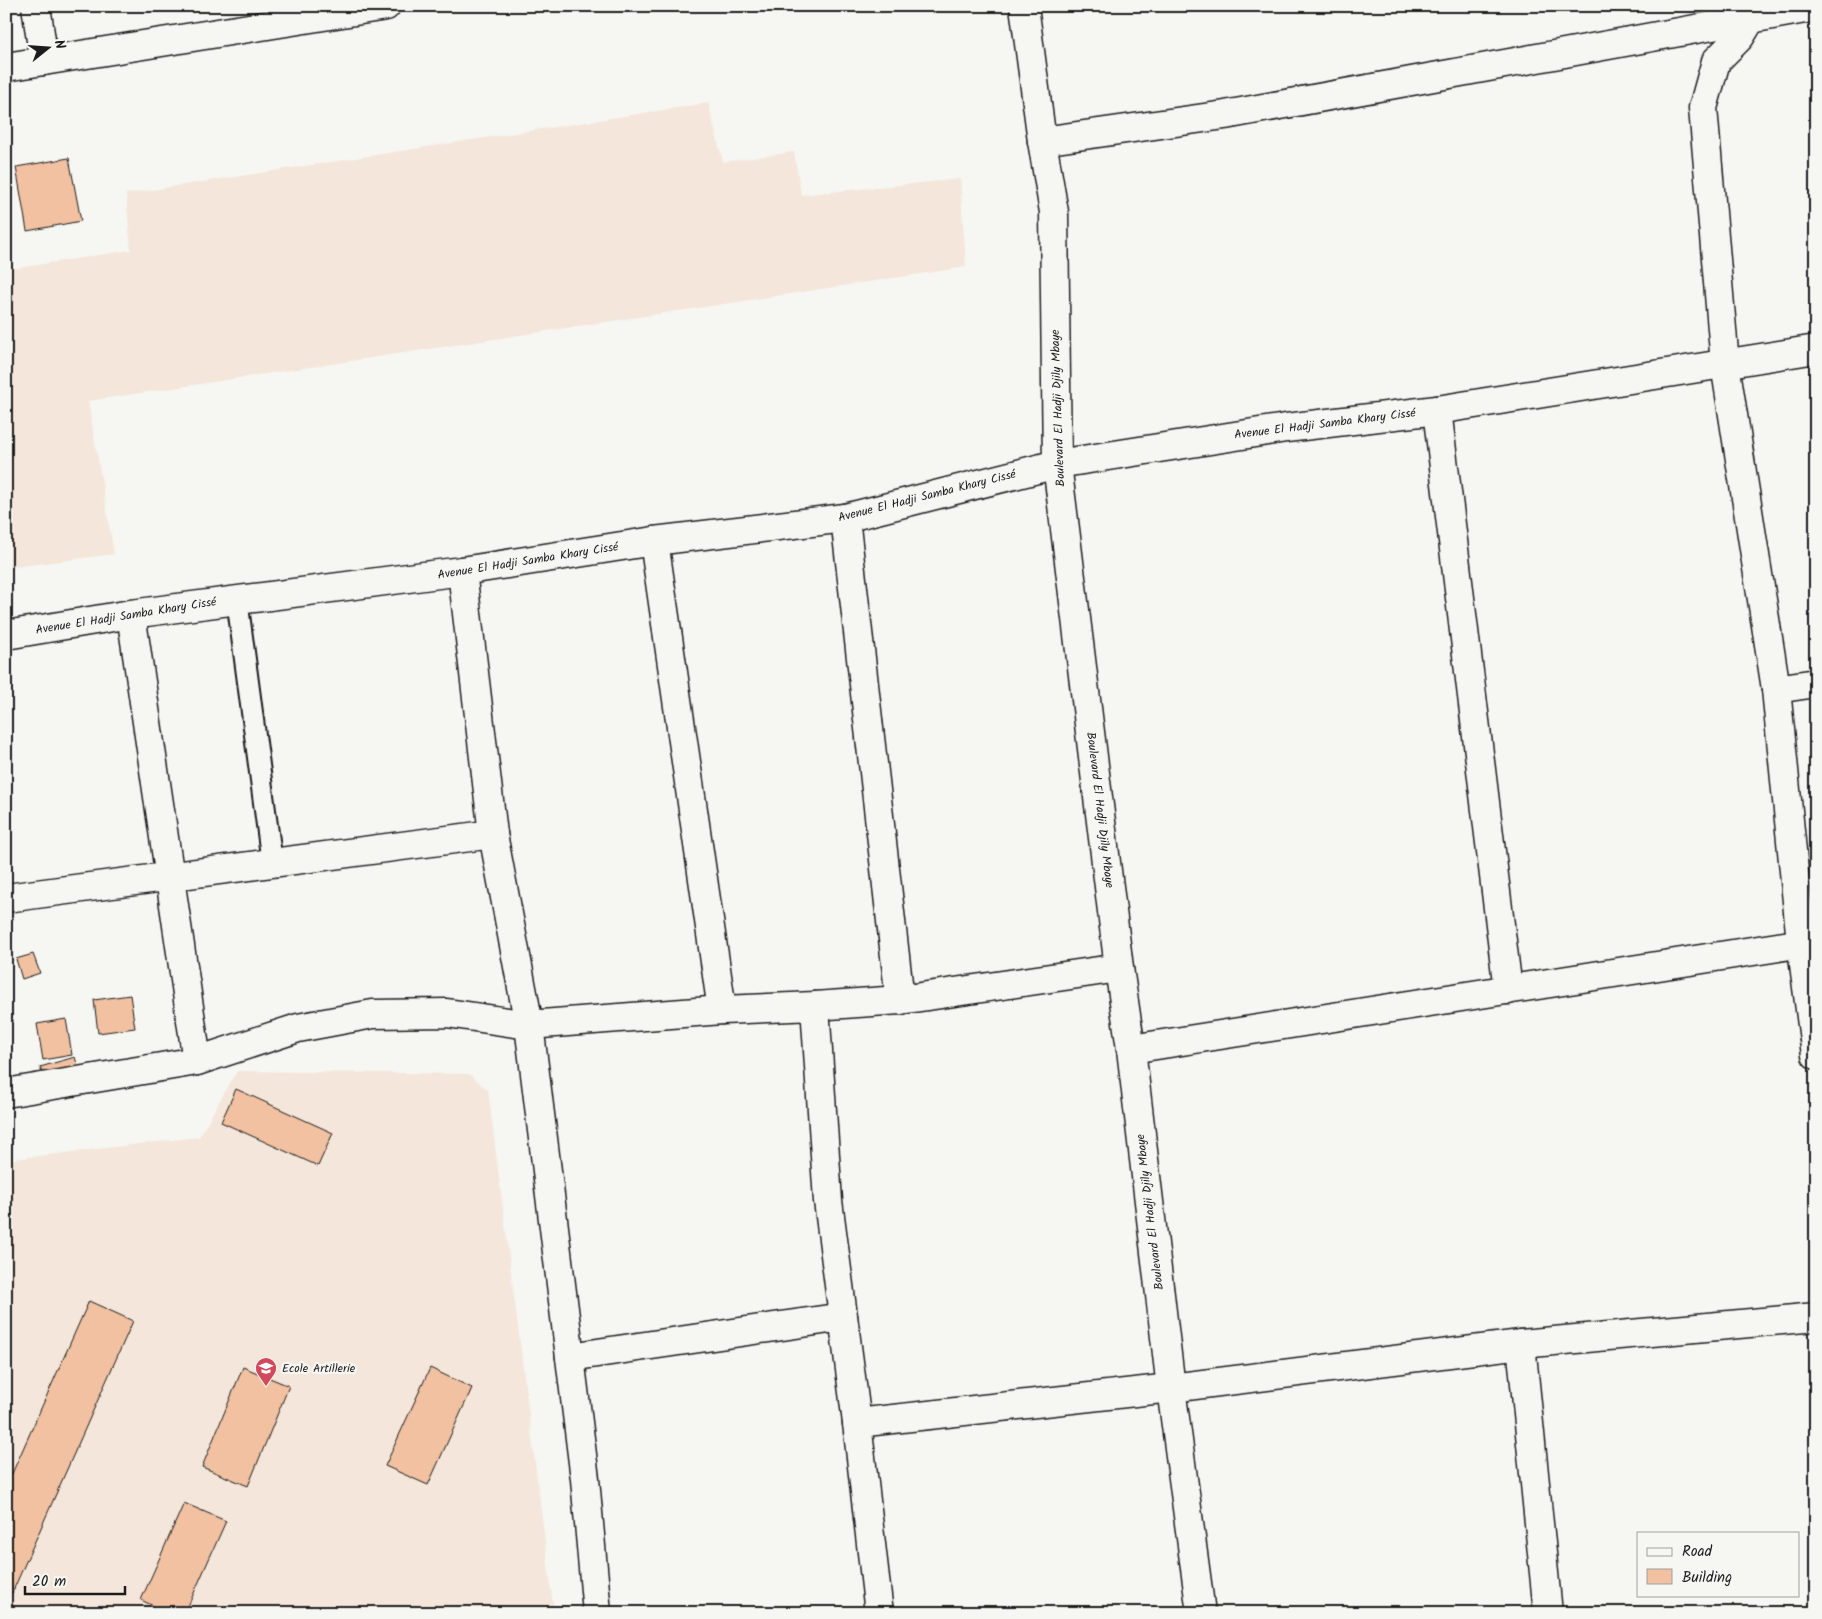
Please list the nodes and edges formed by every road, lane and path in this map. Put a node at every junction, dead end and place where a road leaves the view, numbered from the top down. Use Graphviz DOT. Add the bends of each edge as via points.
graph roads {
  1 [pos="36,6"];
  2 [pos="386,6"];
  3 [pos="1024,6"];
  4 [pos="1816,6"];
  5 [pos="1753,13"];
  6 [pos="44,62"];
  7 [pos="6,67"];
  8 [pos="1042,141"];
  9 [pos="1816,349"];
  10 [pos="1725,364"];
  11 [pos="1436,410"];
  12 [pos="1057,464"];
  13 [pos="845,518"];
  14 [pos="654,542"];
  15 [pos="462,571"];
  16 [pos="237,599"];
  17 [pos="131,614"];
  18 [pos="6,635"];
  19 [pos="1816,683"];
  20 [pos="1776,689"];
  21 [pos="493,834"];
  22 [pos="272,862"];
  23 [pos="171,877"];
  24 [pos="6,898"];
  25 [pos="1808,941"];
  26 [pos="1119,968"];
  27 [pos="1508,990"];
  28 [pos="900,1000"];
  29 [pos="815,1006"];
  30 [pos="722,1010"];
  31 [pos="529,1025"];
  32 [pos="1131,1049"];
  33 [pos="1816,1055"];
  34 [pos="197,1060"];
  35 [pos="6,1093"];
  36 [pos="842,1317"];
  37 [pos="1816,1318"];
  38 [pos="1521,1344"];
  39 [pos="570,1357"];
  40 [pos="1171,1388"];
  41 [pos="858,1422"];
  42 [pos="597,1613"];
  43 [pos="879,1613"];
  44 [pos="1201,1613"];
  45 [pos="1548,1613"];
  1 -- 6 [label="street"];
  2 -- 6 [label="street"];
  3 -- 8 [label="street, Boulevard El Hadji Djily Mbaye"];
  4 -- 5 [label="street"];
  5 -- 8 [label="street" via="1225,115"];
  5 -- 10 [label="street" via="1740,37 1716,61 1703,108"];
  6 -- 7 [label="street"];
  8 -- 12 [label="street, Boulevard El Hadji Djily Mbaye" via="1054,212"];
  9 -- 10 [label="street, Avenue El Hadji Samba Khary Cissé"];
  10 -- 11 [label="street, Avenue El Hadji Samba Khary Cissé"];
  10 -- 20 [label="street"];
  11 -- 12 [label="street, Avenue El Hadji Samba Khary Cissé" via="1286,428"];
  11 -- 27 [label="street"];
  12 -- 13 [label="street, Avenue El Hadji Samba Khary Cissé"];
  12 -- 26 [label="street, Boulevard El Hadji Djily Mbaye"];
  13 -- 14 [label="street, Avenue El Hadji Samba Khary Cissé"];
  13 -- 28 [label="street"];
  14 -- 15 [label="street, Avenue El Hadji Samba Khary Cissé"];
  14 -- 30 [label="street"];
  15 -- 16 [label="street, Avenue El Hadji Samba Khary Cissé"];
  15 -- 21 [label="street"];
  16 -- 17 [label="street, Avenue El Hadji Samba Khary Cissé"];
  16 -- 22 [label="lane"];
  17 -- 18 [label="street, Avenue El Hadji Samba Khary Cissé"];
  17 -- 23 [label="street"];
  19 -- 20 [label="street"];
  20 -- 25 [label="street"];
  21 -- 22 [label="street"];
  21 -- 31 [label="street"];
  22 -- 23 [label="street"];
  23 -- 24 [label="street"];
  23 -- 34 [label="street"];
  25 -- 27 [label="street"];
  25 -- 33 [label="street"];
  26 -- 28 [label="street"];
  26 -- 32 [label="street, Boulevard El Hadji Djily Mbaye"];
  27 -- 32 [label="street"];
  28 -- 29 [label="street"];
  29 -- 30 [label="street"];
  29 -- 36 [label="street" via="828,1201"];
  30 -- 31 [label="street"];
  31 -- 34 [label="street" via="447,1013 373,1014 298,1028"];
  31 -- 39 [label="street"];
  32 -- 40 [label="street, Boulevard El Hadji Djily Mbaye"];
  34 -- 35 [label="street"];
  36 -- 39 [label="street"];
  36 -- 41 [label="street"];
  37 -- 38 [label="street"];
  38 -- 40 [label="street"];
  38 -- 45 [label="street"];
  39 -- 42 [label="street"];
  40 -- 41 [label="street"];
  40 -- 44 [label="street, Boulevard El Hadji Djily Mbaye"];
  41 -- 43 [label="street"];
}
